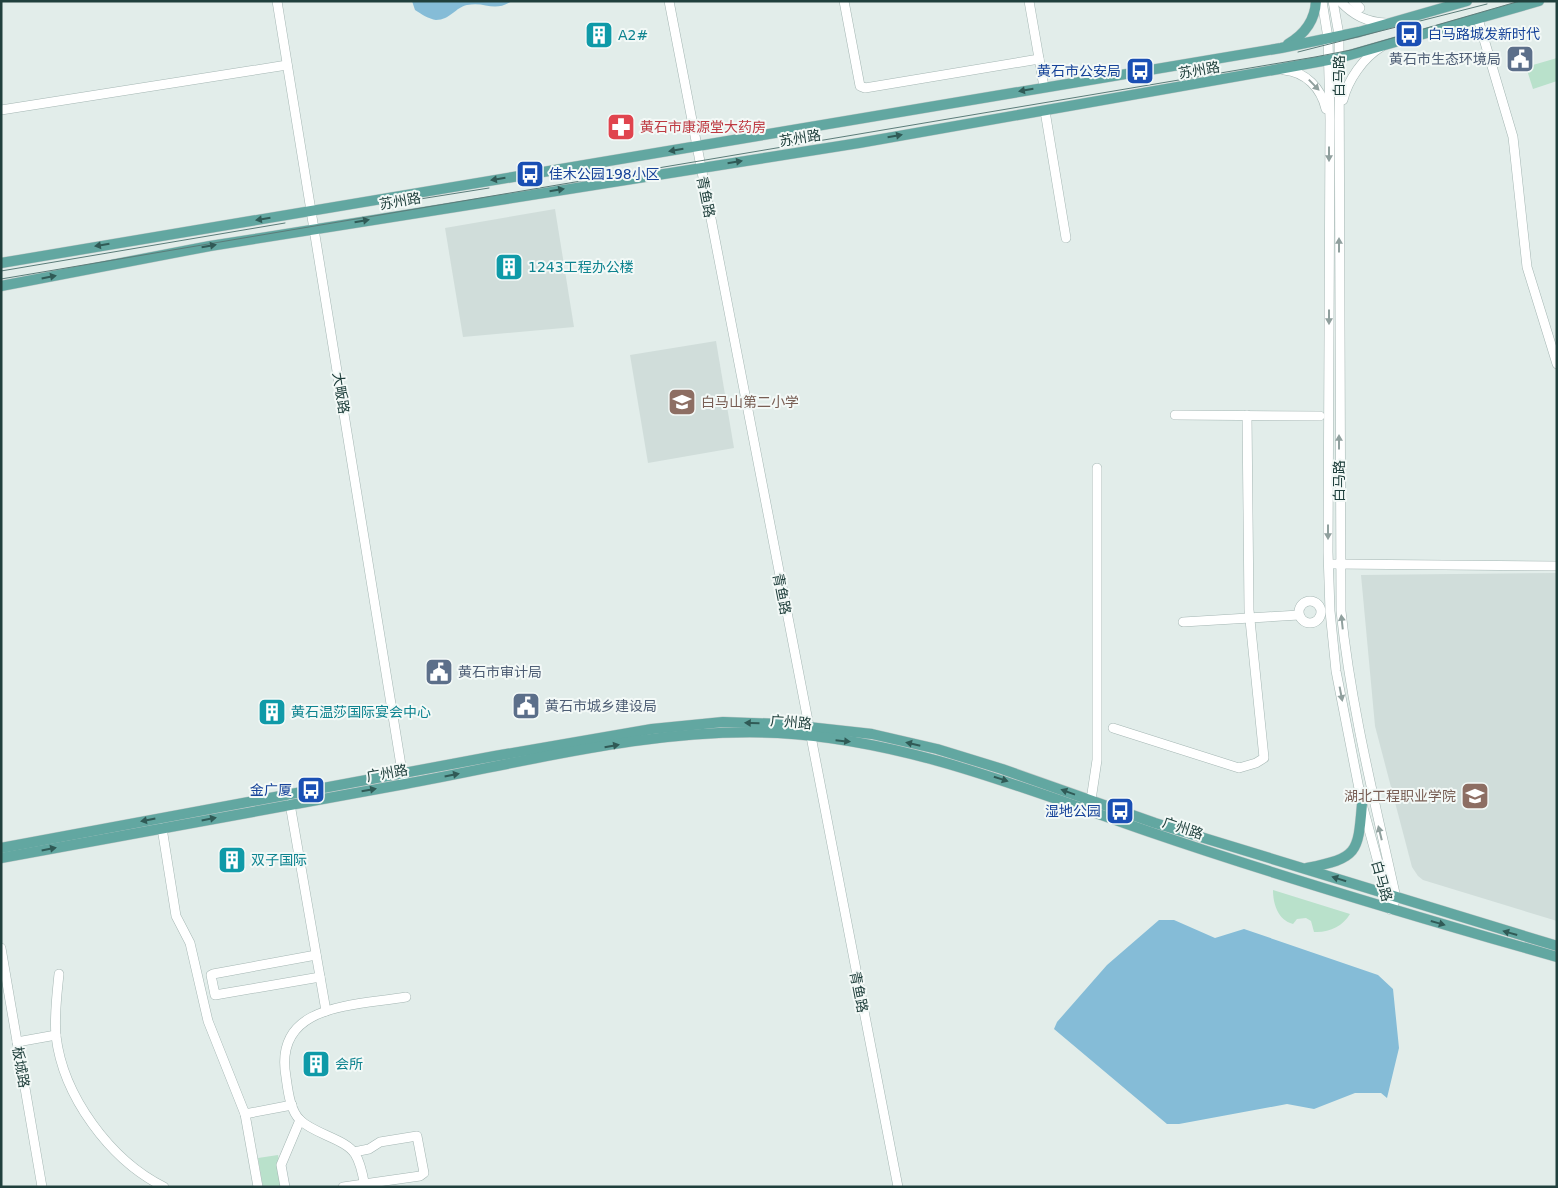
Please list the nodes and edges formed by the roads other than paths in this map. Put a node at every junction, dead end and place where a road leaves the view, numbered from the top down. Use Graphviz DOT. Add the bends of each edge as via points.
graph roads {
  1 [pos="277,1"];
  2 [pos="669,1"];
  3 [pos="844,1"];
  4 [pos="1029,1"];
  5 [pos="1316,1"];
  6 [pos="1322,1"];
  7 [pos="1333,1"];
  8 [pos="1340,1"];
  9 [pos="1353,1"];
  10 [pos="1468,1"];
  11 [pos="1539,1"];
  12 [pos="1360,8"];
  13 [pos="1478,19"];
  14 [pos="1389,23"];
  15 [pos="1339,35"];
  16 [pos="1328,38"];
  17 [pos="1387,44"];
  18 [pos="1281,48"];
  19 [pos="1039,59"];
  20 [pos="1334,59"];
  21 [pos="287,65"];
  22 [pos="1279,69"];
  23 [pos="1044,87"];
  24 [pos="1,110"];
  25 [pos="1045,111"];
  26 [pos="1334,120"];
  27 [pos="696,147"];
  28 [pos="700,168"];
  29 [pos="311,211"];
  30 [pos="314,230"];
  31 [pos="1066,238"];
  32 [pos="1,263"];
  33 [pos="1,286"];
  34 [pos="1557,364"];
  35 [pos="1175,415"];
  36 [pos="1247,415"];
  37 [pos="1320,416"];
  38 [pos="1097,468"];
  39 [pos="1329,564"];
  40 [pos="1339,564"];
  41 [pos="1557,566"];
  42 [pos="1300,615"];
  43 [pos="1250,618"];
  44 [pos="1183,622"];
  45 [pos="1113,728"];
  46 [pos="809,732"];
  47 [pos="402,773"];
  48 [pos="404,784"];
  49 [pos="1090,800"];
  50 [pos="290,804"];
  51 [pos="1362,804"];
  52 [pos="162,828"];
  53 [pos="1,848"];
  54 [pos="1,858"];
  55 [pos="1306,868"];
  56 [pos="1385,895"];
  57 [pos="1396,898"];
  58 [pos="1391,910"];
  59 [pos="1557,946"];
  60 [pos="1,948"];
  61 [pos="316,955"];
  62 [pos="1557,957"];
  63 [pos="58,974"];
  64 [pos="320,977"];
  65 [pos="215,995"];
  66 [pos="201,997"];
  67 [pos="406,997"];
  68 [pos="326,1011"];
  69 [pos="56,1036"];
  70 [pos="17,1042"];
  71 [pos="292,1105"];
  72 [pos="245,1114"];
  73 [pos="300,1120"];
  74 [pos="354,1152"];
  75 [pos="365,1186"];
  76 [pos="42,1187"];
  77 [pos="164,1187"];
  78 [pos="258,1187"];
  79 [pos="285,1187"];
  80 [pos="343,1187"];
  81 [pos="898,1187"];
  1 -- 21 [label="street, 大畈路"];
  2 -- 27 [label="street, 青鱼路"];
  3 -- 19 [label="street" via="860,86 865,88"];
  4 -- 19 [label="street"];
  5 -- 18 [label="main road" via="1316,11 1308,27"];
  6 -- 16 [label="street, 白马路"];
  7 -- 15 [label="street, 白马路"];
  8 -- 14 [label="street" via="1370,22"];
  9 -- 12 [label="street"];
  10 -- 14 [label="main road, 苏州路"];
  11 -- 13 [label="main road, 苏州路"];
  13 -- 17 [label="main road, 苏州路"];
  13 -- 34 [label="street" via="1512,137 1527,267"];
  14 -- 15 [label="main road, 苏州路"];
  15 -- 16 [label="main road, 苏州路"];
  15 -- 20 [label="street, 白马路"];
  16 -- 18 [label="main road, 苏州路"];
  16 -- 20 [label="street, 白马路"];
  17 -- 20 [label="main road, 苏州路"];
  17 -- 26 [label="street" via="1372,53 1359,69 1345,91"];
  18 -- 23 [label="main road, 苏州路"];
  19 -- 23 [label="street"];
  20 -- 22 [label="main road, 苏州路"];
  20 -- 26 [label="street, 白马路"];
  21 -- 24 [label="street"];
  21 -- 29 [label="street, 大畈路"];
  22 -- 25 [label="main road, 苏州路"];
  22 -- 26 [label="street, one-way" via="1304,75 1320,91"];
  23 -- 27 [label="main road, 苏州路, one-way"];
  28 -- 25 [label="main road, 苏州路, one-way"];
  25 -- 31 [label="street"];
  26 -- 39 [label="street, 白马路, one-way"];
  40 -- 26 [label="street, 白马路, one-way"];
  27 -- 28 [label="street, 青鱼路"];
  27 -- 29 [label="main road, 苏州路, one-way"];
  30 -- 28 [label="main road, 苏州路, one-way"];
  28 -- 46 [label="street, 青鱼路"];
  29 -- 30 [label="street, 大畈路"];
  29 -- 32 [label="main road, 苏州路, one-way"];
  33 -- 30 [label="main road, 苏州路, one-way" via="210,246"];
  30 -- 47 [label="street, 大畈路"];
  35 -- 36 [label="street"];
  36 -- 37 [label="street"];
  36 -- 43 [label="street"];
  38 -- 49 [label="street" via="1097,760"];
  39 -- 40 [label="street"];
  39 -- 51 [label="street, 白马路, one-way" via="1336,671"];
  40 -- 41 [label="street"];
  57 -- 40 [label="street, 白马路, one-way" via="1373,803 1347,670"];
  42 -- 42 [label="street" via="1300,608 1305,603 1319,601 1320,622 1306,622"];
  42 -- 43 [label="street"];
  43 -- 44 [label="street"];
  43 -- 45 [label="street" via="1264,758 1239,768"];
  46 -- 47 [label="main road, 广州路, one-way" via="723,722 652,729"];
  48 -- 46 [label="main road, 广州路, one-way" via="654,739 723,732"];
  49 -- 46 [label="main road, 广州路, one-way" via="937,749 872,734"];
  46 -- 58 [label="main road, 广州路, one-way" via="962,767 1152,833"];
  46 -- 81 [label="street, 青鱼路"];
  47 -- 48 [label="street, 大畈路"];
  47 -- 53 [label="main road, 广州路, one-way"];
  50 -- 48 [label="main road, 广州路, one-way"];
  49 -- 55 [label="main road, 广州路"];
  52 -- 50 [label="main road, 广州路, one-way"];
  50 -- 61 [label="street"];
  51 -- 55 [label="main road" via="1359,840 1350,856"];
  51 -- 56 [label="street, 白马路"];
  54 -- 52 [label="main road, 广州路, one-way"];
  52 -- 66 [label="street" via="176,916 190,943"];
  56 -- 55 [label="main road, 广州路, one-way"];
  56 -- 57 [label="main road, 广州路"];
  56 -- 58 [label="street, 白马路"];
  57 -- 58 [label="street, 白马路"];
  59 -- 57 [label="main road, 广州路, one-way"];
  58 -- 62 [label="main road, 广州路, one-way"];
  60 -- 70 [label="street, 板城路"];
  61 -- 64 [label="street"];
  61 -- 65 [label="street" via="213,974"];
  63 -- 69 [label="street"];
  64 -- 65 [label="street"];
  64 -- 68 [label="street"];
  65 -- 66 [label="street"];
  66 -- 72 [label="street"];
  67 -- 68 [label="street"];
  68 -- 71 [label="street" via="294,1029 286,1044 284,1066"];
  69 -- 70 [label="street"];
  69 -- 77 [label="street" via="72,1092 86,1114 121,1158 145,1178"];
  70 -- 76 [label="street, 板城路"];
  71 -- 72 [label="street"];
  71 -- 73 [label="street"];
  72 -- 78 [label="street"];
  73 -- 74 [label="street"];
  73 -- 79 [label="street" via="281,1165"];
  74 -- 75 [label="street"];
  74 -- 75 [label="street" via="369,1149 380,1142 418,1138 423,1174"];
  75 -- 80 [label="street"];
}
